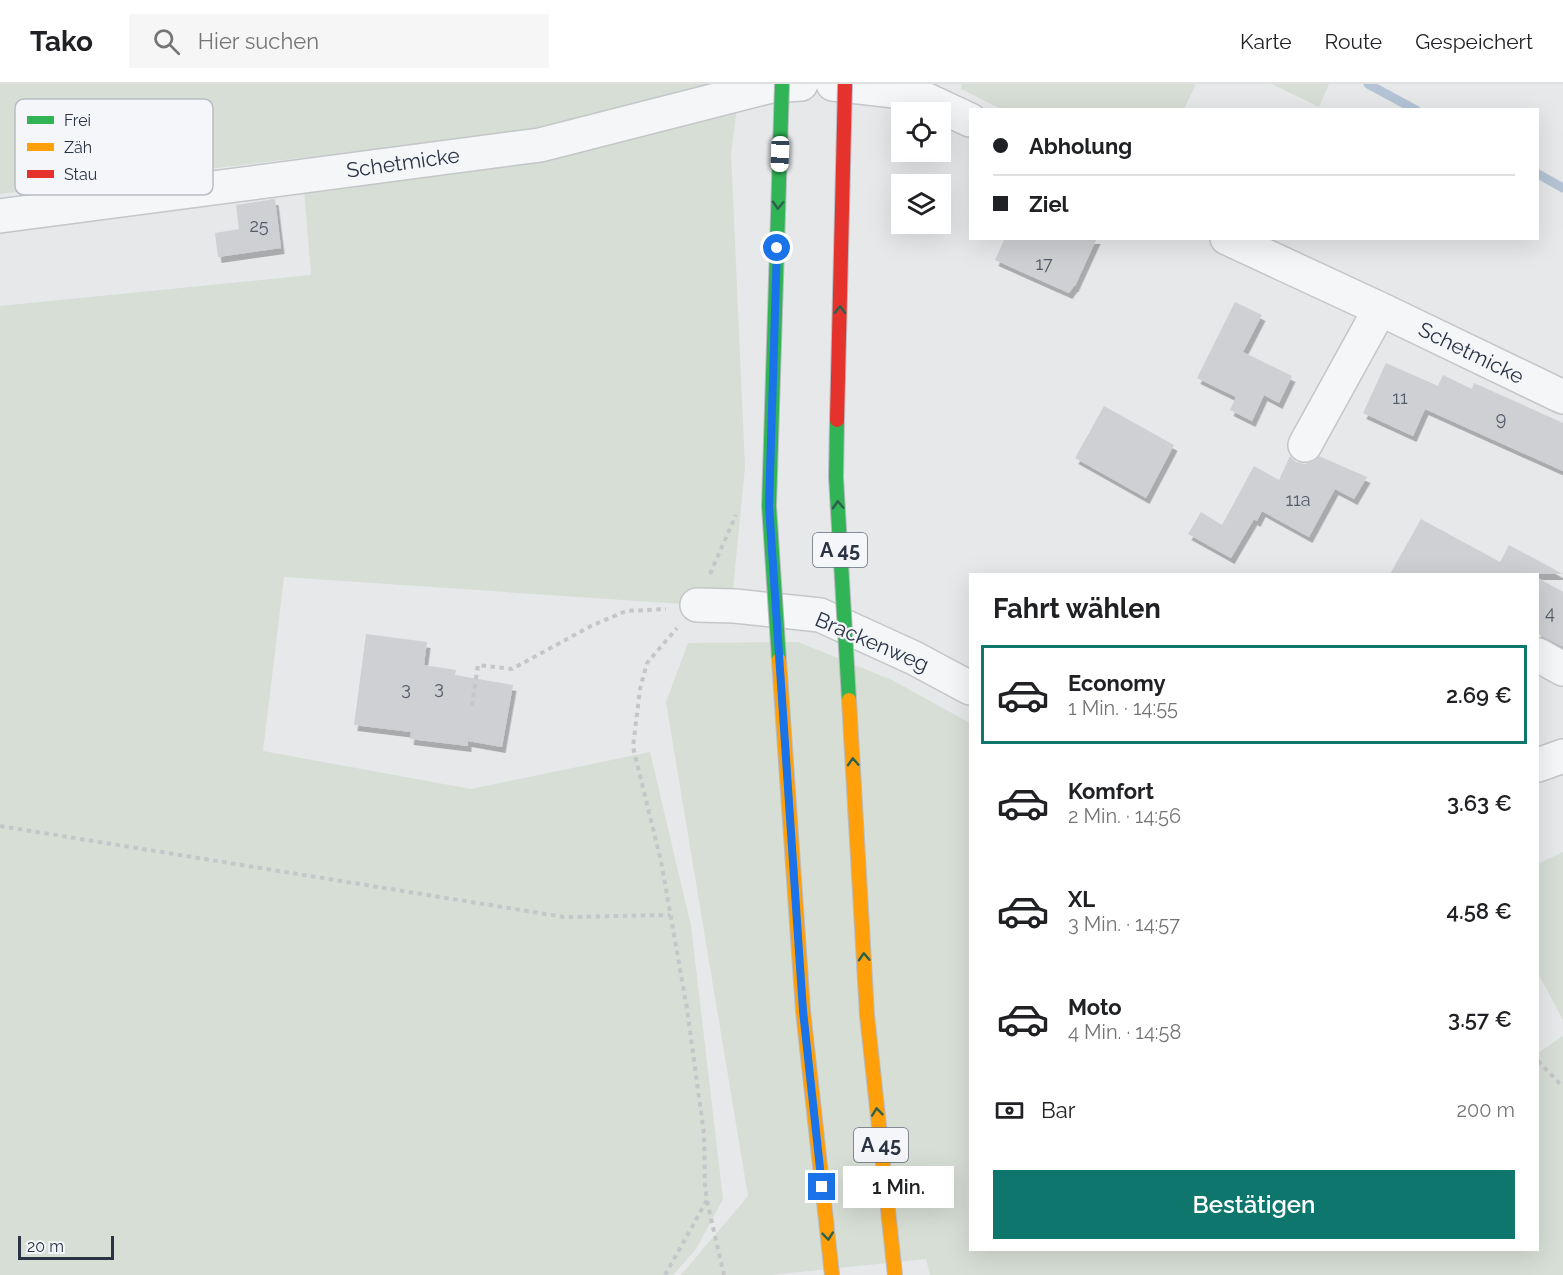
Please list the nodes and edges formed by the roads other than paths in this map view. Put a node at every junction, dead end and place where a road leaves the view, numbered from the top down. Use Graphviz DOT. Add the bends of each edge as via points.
graph roads {
  1 [pos="782,84"];
  2 [pos="801,84"];
  3 [pos="833,84"];
  4 [pos="845,84"];
  5 [pos="914,88"];
  6 [pos="969,119"];
  7 [pos="213,189"];
  8 [pos="171,195"];
  9 [pos="0,216"];
  10 [pos="1231,240"];
  11 [pos="1380,309"];
  12 [pos="1563,397"];
  13 [pos="1305,445"];
  14 [pos="697,605"];
  15 [pos="1539,656"];
  16 [pos="1563,669"];
  17 [pos="969,687"];
  18 [pos="1563,756"];
  19 [pos="1539,765"];
  20 [pos="832,1275"];
  21 [pos="895,1275"];
  1 -- 20 [label="highway, one-way, bridge" via="769,506 803,1011"];
  2 -- 7 [label="street, Schetmicke" via="771,86 540,144"];
  3 -- 5 [label="street"];
  21 -- 4 [label="highway, A 45, one-way, bridge" via="867,1015 836,477"];
  5 -- 6 [label="street"];
  8 -- 9 [label="street, Schetmicke"];
  10 -- 11 [label="street, Schetmicke"];
  11 -- 12 [label="street, Schetmicke"];
  11 -- 13 [label="street"];
  14 -- 17 [label="street, Brackenweg" via="820,615"];
  15 -- 16 [label="street"];
  18 -- 19 [label="street"];
}
